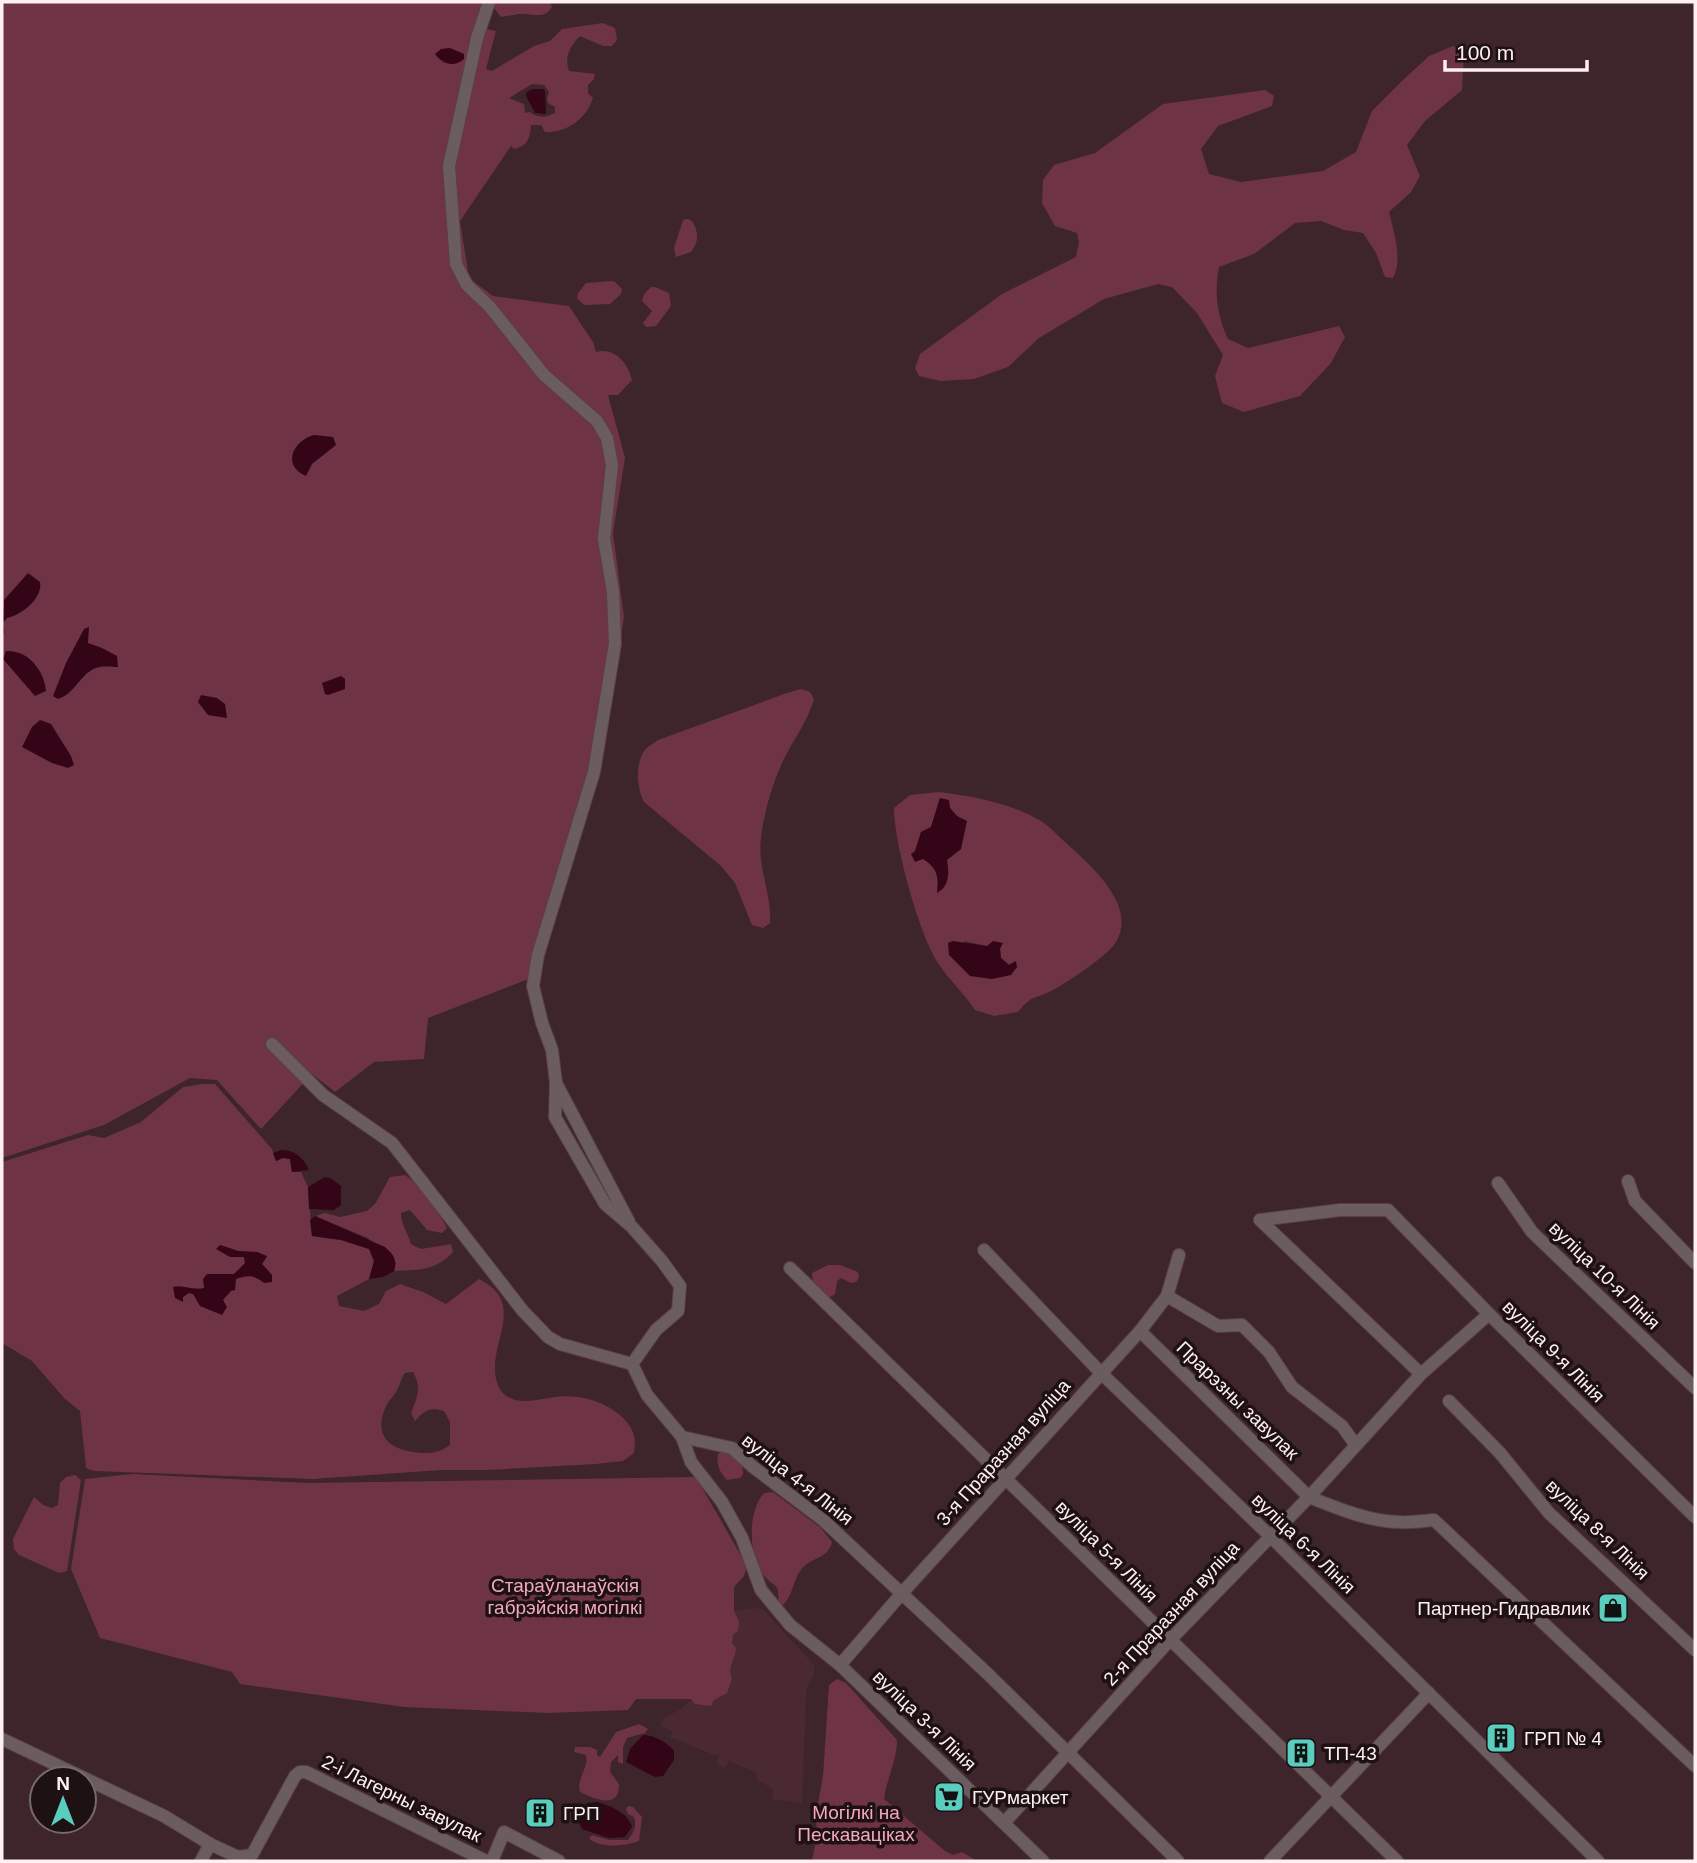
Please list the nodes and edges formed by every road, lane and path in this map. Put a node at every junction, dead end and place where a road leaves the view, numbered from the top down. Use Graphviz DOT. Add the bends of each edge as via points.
graph roads {
  1 [pos="489,2"];
  2 [pos="272,1044"];
  3 [pos="1628,1181"];
  4 [pos="1498,1183"];
  5 [pos="984,1250"];
  6 [pos="1179,1255"];
  7 [pos="1695,1263"];
  8 [pos="790,1268"];
  9 [pos="1167,1296"];
  10 [pos="1489,1314"];
  11 [pos="1140,1331"];
  12 [pos="632,1364"];
  13 [pos="1100,1372"];
  14 [pos="1421,1374"];
  15 [pos="1695,1388"];
  16 [pos="1449,1401"];
  17 [pos="682,1437"];
  18 [pos="1355,1444"];
  19 [pos="1007,1479"];
  20 [pos="1309,1496"];
  21 [pos="1695,1517"];
  22 [pos="1270,1536"];
  23 [pos="903,1592"];
  24 [pos="1170,1640"];
  25 [pos="1695,1650"];
  26 [pos="840,1665"];
  27 [pos="1429,1693"];
  28 [pos="2,1739"];
  29 [pos="1067,1754"];
  30 [pos="1695,1766"];
  31 [pos="1330,1797"];
  32 [pos="1004,1823"];
  33 [pos="211,1844"];
  34 [pos="201,1861"];
  35 [pos="485,1861"];
  36 [pos="492,1861"];
  37 [pos="559,1861"];
  38 [pos="1043,1861"];
  39 [pos="1178,1861"];
  40 [pos="1270,1861"];
  41 [pos="1397,1861"];
  42 [pos="1598,1861"];
  1 -- 12 [label="street" via="449,166 456,264 467,285 544,375 597,421 607,438 612,465 604,539 615,644 594,772 538,955 533,986 552,1050 555,1117 605,1204 632,1227 680,1286 678,1311 656,1330"];
  2 -- 12 [label="street" via="323,1095 392,1143 548,1337"];
  3 -- 7 [label="street" via="1635,1201"];
  4 -- 15 [label="street, вуліца 10-я Лінія" via="1532,1232"];
  5 -- 13 [label="street, вуліца 6-я Лінія"];
  6 -- 9 [label="street, 3-я Праразная вуліца"];
  8 -- 19 [label="street, вуліца 5-я Лінія"];
  9 -- 11 [label="street, 3-я Праразная вуліца"];
  9 -- 18 [label="street" via="1218,1326 1242,1325 1269,1352 1292,1387 1342,1426"];
  10 -- 14 [label="street, 2-я Праразная вуліца"];
  10 -- 14 [label="street, вуліца 9-я Лінія" via="1388,1210 1340,1210 1260,1220"];
  10 -- 21 [label="street, вуліца 9-я Лінія"];
  11 -- 13 [label="street, 3-я Праразная вуліца"];
  11 -- 20 [label="street, Прарэзны завулак"];
  12 -- 17 [label="street" via="647,1395"];
  13 -- 19 [label="street, 3-я Праразная вуліца"];
  13 -- 22 [label="street, вуліца 6-я Лінія"];
  14 -- 18 [label="street, 2-я Праразная вуліца"];
  16 -- 25 [label="street, вуліца 8-я Лінія" via="1549,1513"];
  17 -- 23 [label="street, вуліца 4-я Лінія" via="732,1448 823,1520"];
  17 -- 26 [label="street, вуліца 3-я Лінія" via="691,1462 742,1538 761,1590 790,1625"];
  18 -- 20 [label="street, 2-я Праразная вуліца"];
  19 -- 23 [label="street, 3-я Праразная вуліца"];
  19 -- 24 [label="street, вуліца 5-я Лінія"];
  20 -- 22 [label="street, 2-я Праразная вуліца"];
  20 -- 30 [label="street" via="1377,1519 1434,1520"];
  22 -- 24 [label="street, 2-я Праразная вуліца"];
  22 -- 27 [label="street, вуліца 6-я Лінія"];
  23 -- 26 [label="street, 3-я Праразная вуліца"];
  23 -- 29 [label="street, вуліца 4-я Лінія"];
  24 -- 29 [label="street, 2-я Праразная вуліца"];
  24 -- 31 [label="street, вуліца 5-я Лінія"];
  26 -- 32 [label="street, вуліца 3-я Лінія"];
  27 -- 31 [label="street"];
  27 -- 42 [label="street, вуліца 6-я Лінія"];
  28 -- 33 [label="street" via="164,1816"];
  29 -- 32 [label="street, 2-я Праразная вуліца"];
  29 -- 39 [label="street, вуліца 4-я Лінія"];
  31 -- 40 [label="street"];
  31 -- 41 [label="street, вуліца 5-я Лінія"];
  32 -- 38 [label="street, вуліца 3-я Лінія"];
  33 -- 34 [label="street"];
  33 -- 35 [label="street, 2-і Лагерны завулак" via="238,1857 252,1855 295,1776 306,1772"];
  36 -- 37 [label="street, 2-і Лагерны завулак" via="504,1832"];
}
